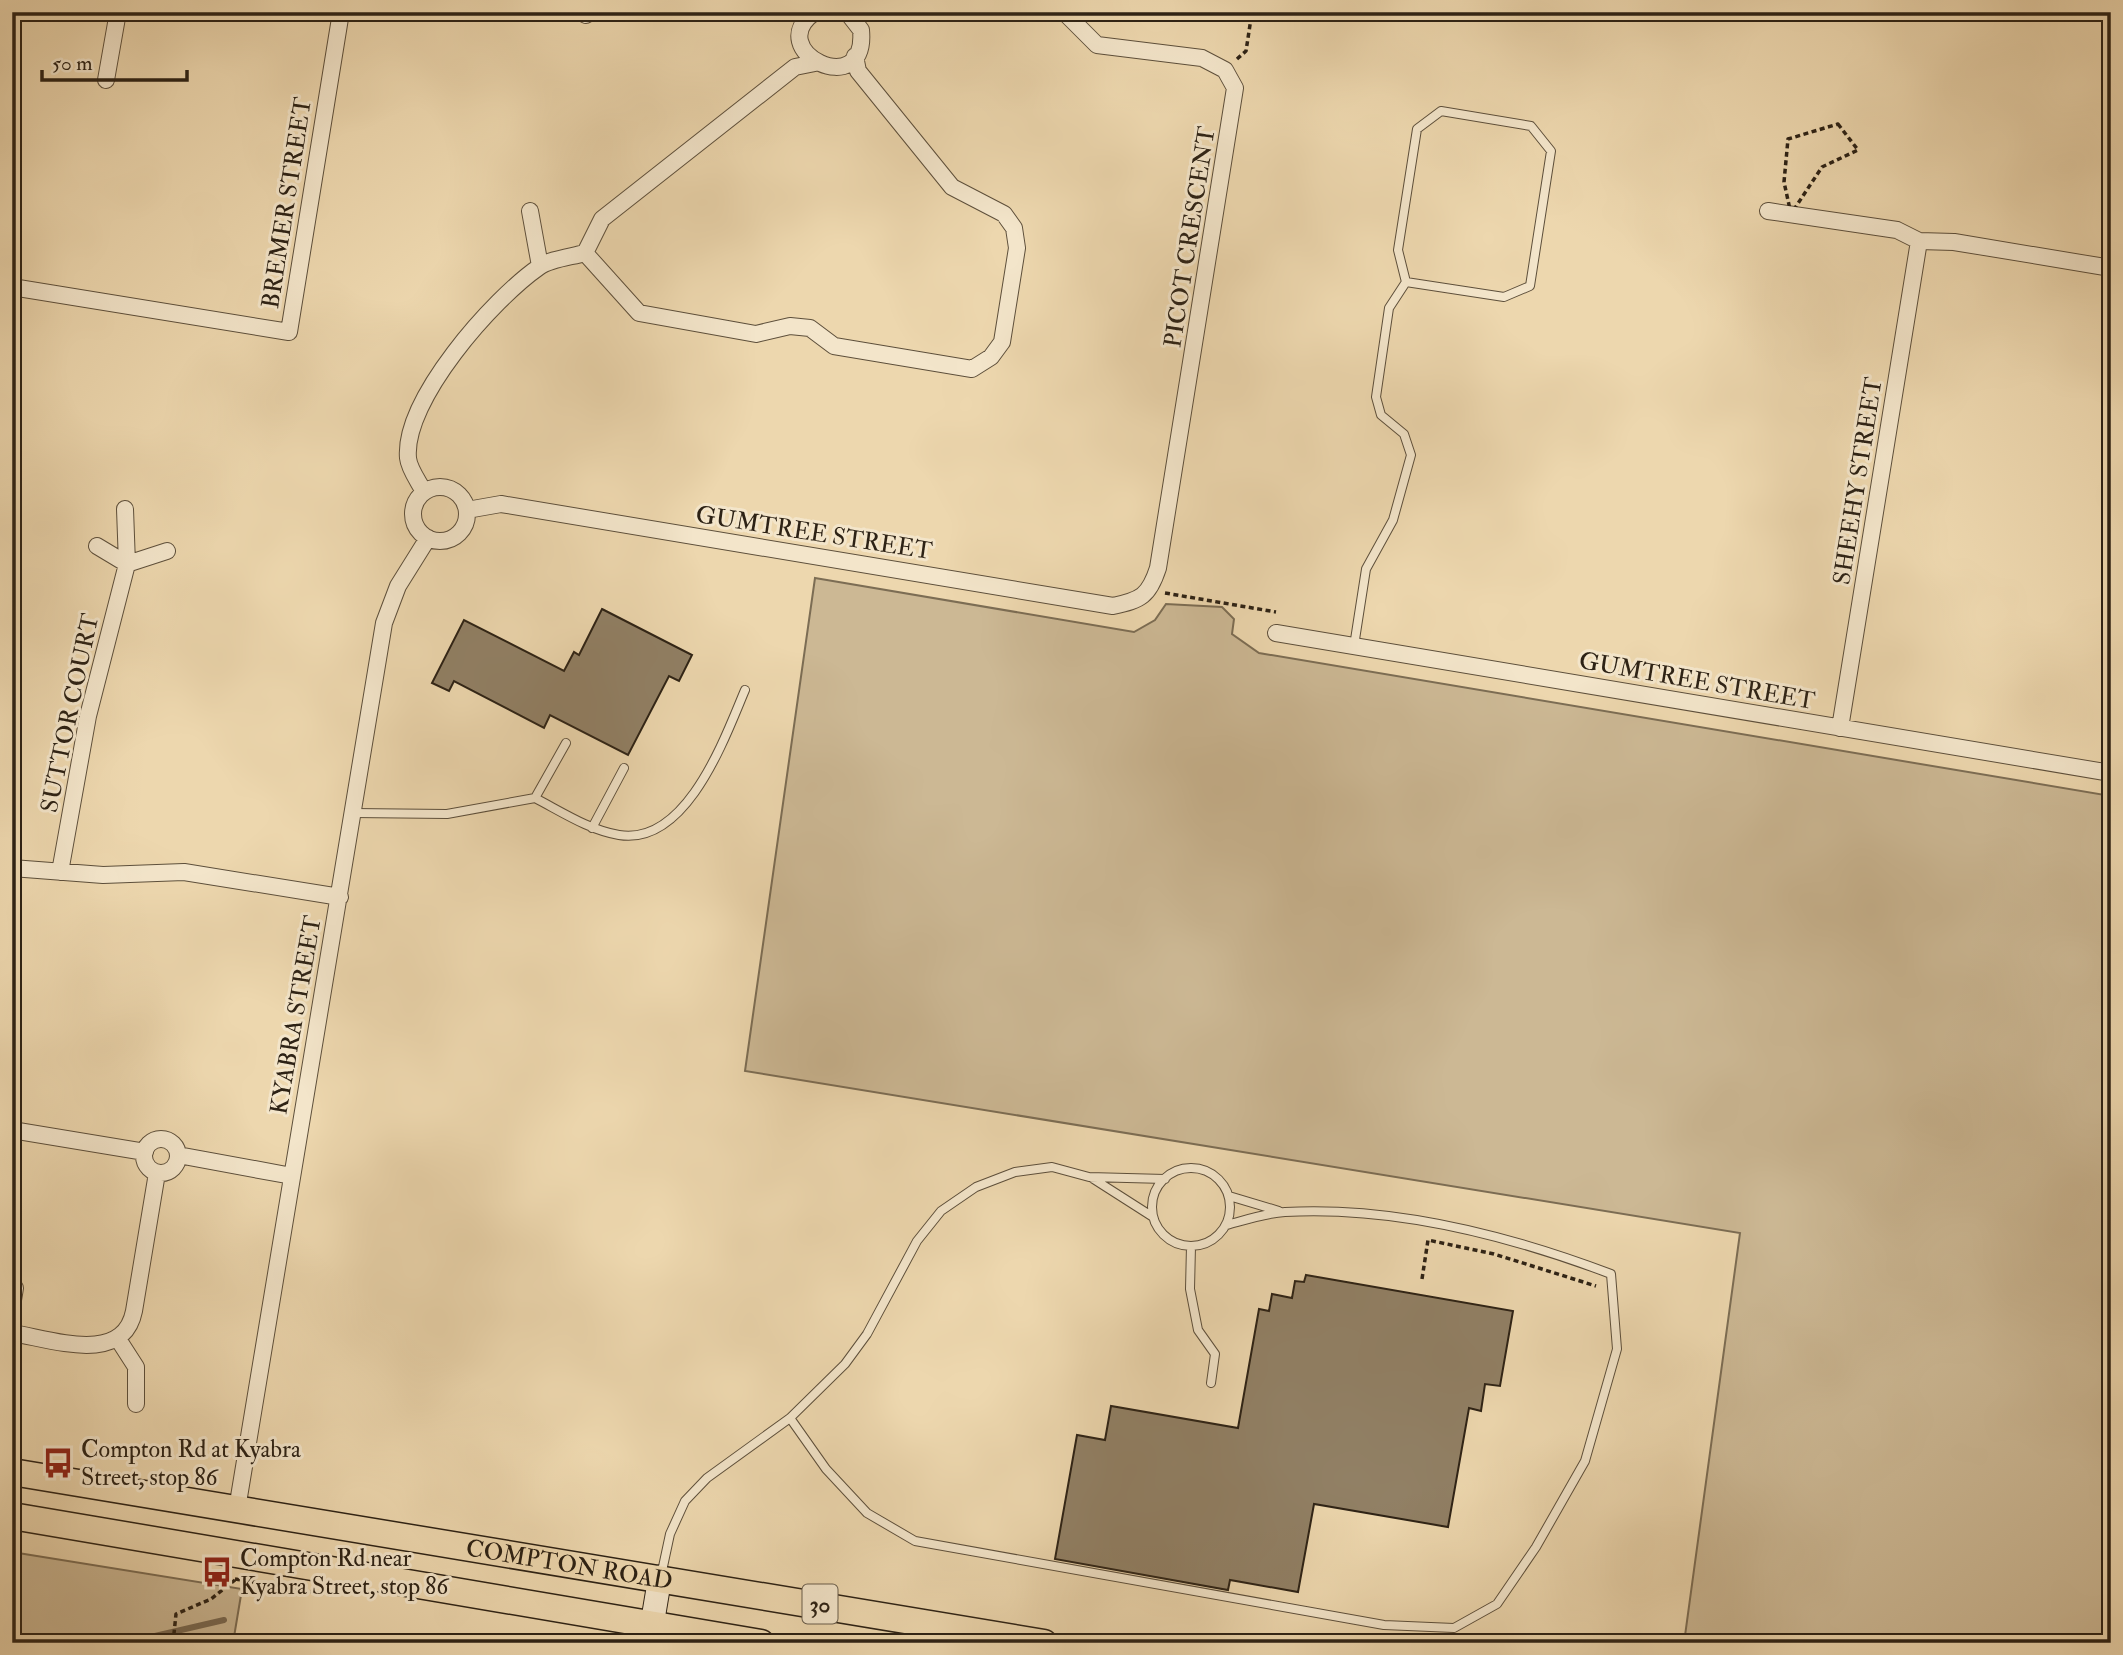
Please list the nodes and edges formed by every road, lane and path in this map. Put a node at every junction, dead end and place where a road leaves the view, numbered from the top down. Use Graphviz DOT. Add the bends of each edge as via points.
graph roads {
  1 [pos="118,12"];
  2 [pos="341,12"];
  3 [pos="1064,12"];
  4 [pos="1252,12"];
  5 [pos="849,14"];
  6 [pos="807,16"];
  7 [pos="803,49"];
  8 [pos="815,63"];
  9 [pos="857,63"];
  10 [pos="795,67"];
  11 [pos="1225,70"];
  12 [pos="106,80"];
  13 [pos="530,211"];
  14 [pos="1768,211"];
  15 [pos="1791,214"];
  16 [pos="1919,241"];
  17 [pos="585,253"];
  18 [pos="540,266"];
  19 [pos="2111,268"];
  20 [pos="1406,282"];
  21 [pos="12,287"];
  22 [pos="424,492"];
  23 [pos="125,509"];
  24 [pos="467,510"];
  25 [pos="428,538"];
  26 [pos="97,546"];
  27 [pos="167,551"];
  28 [pos="127,564"];
  29 [pos="1151,590"];
  30 [pos="1276,612"];
  31 [pos="1276,633"];
  32 [pos="1354,646"];
  33 [pos="746,691"];
  34 [pos="1840,728"];
  35 [pos="566,743"];
  36 [pos="624,768"];
  37 [pos="2111,773"];
  38 [pos="536,798"];
  39 [pos="353,813"];
  40 [pos="592,828"];
  41 [pos="12,868"];
  42 [pos="60,872"];
  43 [pos="340,897"];
  44 [pos="12,1130"];
  45 [pos="145,1152"];
  46 [pos="178,1155"];
  47 [pos="157,1173"];
  48 [pos="292,1176"];
  49 [pos="1089,1177"];
  50 [pos="1165,1179"];
  51 [pos="1229,1196"];
  52 [pos="1282,1212"];
  53 [pos="1153,1217"];
  54 [pos="1227,1225"];
  55 [pos="1191,1246"];
  56 [pos="1422,1279"];
  57 [pos="1596,1286"];
  58 [pos="15,1288"];
  59 [pos="12,1306"];
  60 [pos="12,1333"];
  61 [pos="118,1339"];
  62 [pos="1211,1383"];
  63 [pos="135,1404"];
  64 [pos="790,1418"];
  65 [pos="12,1472"];
  66 [pos="237,1509"];
  67 [pos="12,1516"];
  68 [pos="241,1554"];
  69 [pos="660,1577"];
  70 [pos="598,1617"];
  71 [pos="650,1634"];
  72 [pos="173,1643"];
  73 [pos="610,1643"];
  74 [pos="761,1643"];
  75 [pos="1044,1643"];
  1 -- 12 [label="street"];
  2 -- 21 [label="street, BREMER STREET" via="289,332"];
  3 -- 11 [label="street" via="1097,46 1202,58"];
  4 -- 11 [label="path" via="1246,51"];
  5 -- 9 [label="street" via="860,30"];
  6 -- 7 [label="street"];
  7 -- 8 [label="street"];
  7 -- 10 [label="street"];
  8 -- 9 [label="street"];
  8 -- 10 [label="street"];
  9 -- 17 [label="street" via="952,187 1004,214 1014,228 1017,248 1002,342 991,358 972,369 834,346 810,328 790,326 756,334 639,313"];
  10 -- 17 [label="street" via="603,219"];
  11 -- 29 [label="street, PICOT CRESCENT" via="1235,88 1233,114"];
  13 -- 18 [label="street"];
  14 -- 15 [label="street"];
  15 -- 15 [label="path" via="1784,183 1788,139 1838,124 1858,150 1822,167"];
  15 -- 16 [label="street" via="1897,230"];
  16 -- 19 [label="street" via="1954,242"];
  16 -- 34 [label="street, SHEEHY STREET"];
  17 -- 18 [label="street"];
  18 -- 22 [label="street" via="479,322 443,367 420,408 409,438 408,461"];
  20 -- 20 [label="lane" via="1398,250 1417,129 1441,111 1531,126 1551,151 1530,286 1504,298"];
  20 -- 32 [label="lane" via="1389,308 1376,397 1381,415 1404,434 1411,455 1393,520 1366,569"];
  22 -- 24 [label="street" via="448,488"];
  22 -- 25 [label="street" via="413,514"];
  23 -- 28 [label="street, SUTTOR COURT"];
  24 -- 25 [label="street" via="466,522 456,535"];
  24 -- 29 [label="street, GUMTREE STREET" via="501,505 1113,606 1134,602"];
  25 -- 39 [label="street, KYABRA STREET" via="398,586 384,623"];
  26 -- 28 [label="street"];
  27 -- 28 [label="street"];
  28 -- 42 [label="street, SUTTOR COURT" via="88,716"];
  29 -- 30 [label="path"];
  31 -- 32 [label="street, GUMTREE STREET"];
  32 -- 34 [label="street, GUMTREE STREET"];
  33 -- 40 [label="lane" via="708,776 666,821 637,835"];
  34 -- 37 [label="street, GUMTREE STREET"];
  35 -- 38 [label="lane"];
  36 -- 40 [label="lane"];
  38 -- 39 [label="lane" via="447,814"];
  38 -- 40 [label="lane"];
  39 -- 43 [label="street, KYABRA STREET"];
  41 -- 42 [label="street"];
  42 -- 43 [label="street" via="184,872"];
  43 -- 48 [label="street, KYABRA STREET"];
  44 -- 45 [label="street"];
  45 -- 46 [label="street" via="150,1143 163,1140 174,1146"];
  45 -- 47 [label="street" via="148,1167"];
  46 -- 47 [label="street" via="172,1170"];
  46 -- 48 [label="street"];
  47 -- 61 [label="street" via="132,1322"];
  48 -- 66 [label="street, KYABRA STREET"];
  49 -- 50 [label="lane"];
  49 -- 53 [label="lane"];
  49 -- 64 [label="lane" via="1052,1167 1015,1172 976,1186 941,1211 917,1241 867,1334 845,1364"];
  50 -- 51 [label="lane" via="1184,1169 1204,1170 1223,1183"];
  50 -- 53 [label="lane" via="1155,1193"];
  51 -- 52 [label="lane"];
  51 -- 54 [label="lane"];
  52 -- 54 [label="lane"];
  52 -- 64 [label="lane" via="1382,1215 1431,1222 1611,1274 1617,1349 1585,1461 1497,1604 1454,1628 1384,1625 915,1541 867,1513 826,1469"];
  53 -- 55 [label="lane" via="1167,1238"];
  54 -- 55 [label="lane" via="1213,1240"];
  55 -- 62 [label="lane" via="1190,1289 1198,1330 1215,1354"];
  56 -- 57 [label="path" via="1429,1240"];
  58 -- 59 [label="street"];
  60 -- 61 [label="street" via="89,1345"];
  61 -- 63 [label="street" via="136,1367"];
  64 -- 69 [label="lane" via="708,1478 685,1501 670,1534"];
  65 -- 66 [label="main road, COMPTON ROAD / 30"];
  66 -- 69 [label="main road, COMPTON ROAD / 30"];
  67 -- 68 [label="main road, COMPTON ROAD"];
  68 -- 70 [label="main road, COMPTON ROAD"];
  68 -- 72 [label="path" via="235,1579 211,1599 176,1614"];
  69 -- 71 [label="street"];
  69 -- 75 [label="main road, COMPTON ROAD / 30"];
  70 -- 71 [label="main road, COMPTON ROAD"];
  70 -- 73 [label="main road"];
  71 -- 74 [label="main road, COMPTON ROAD"];
}
